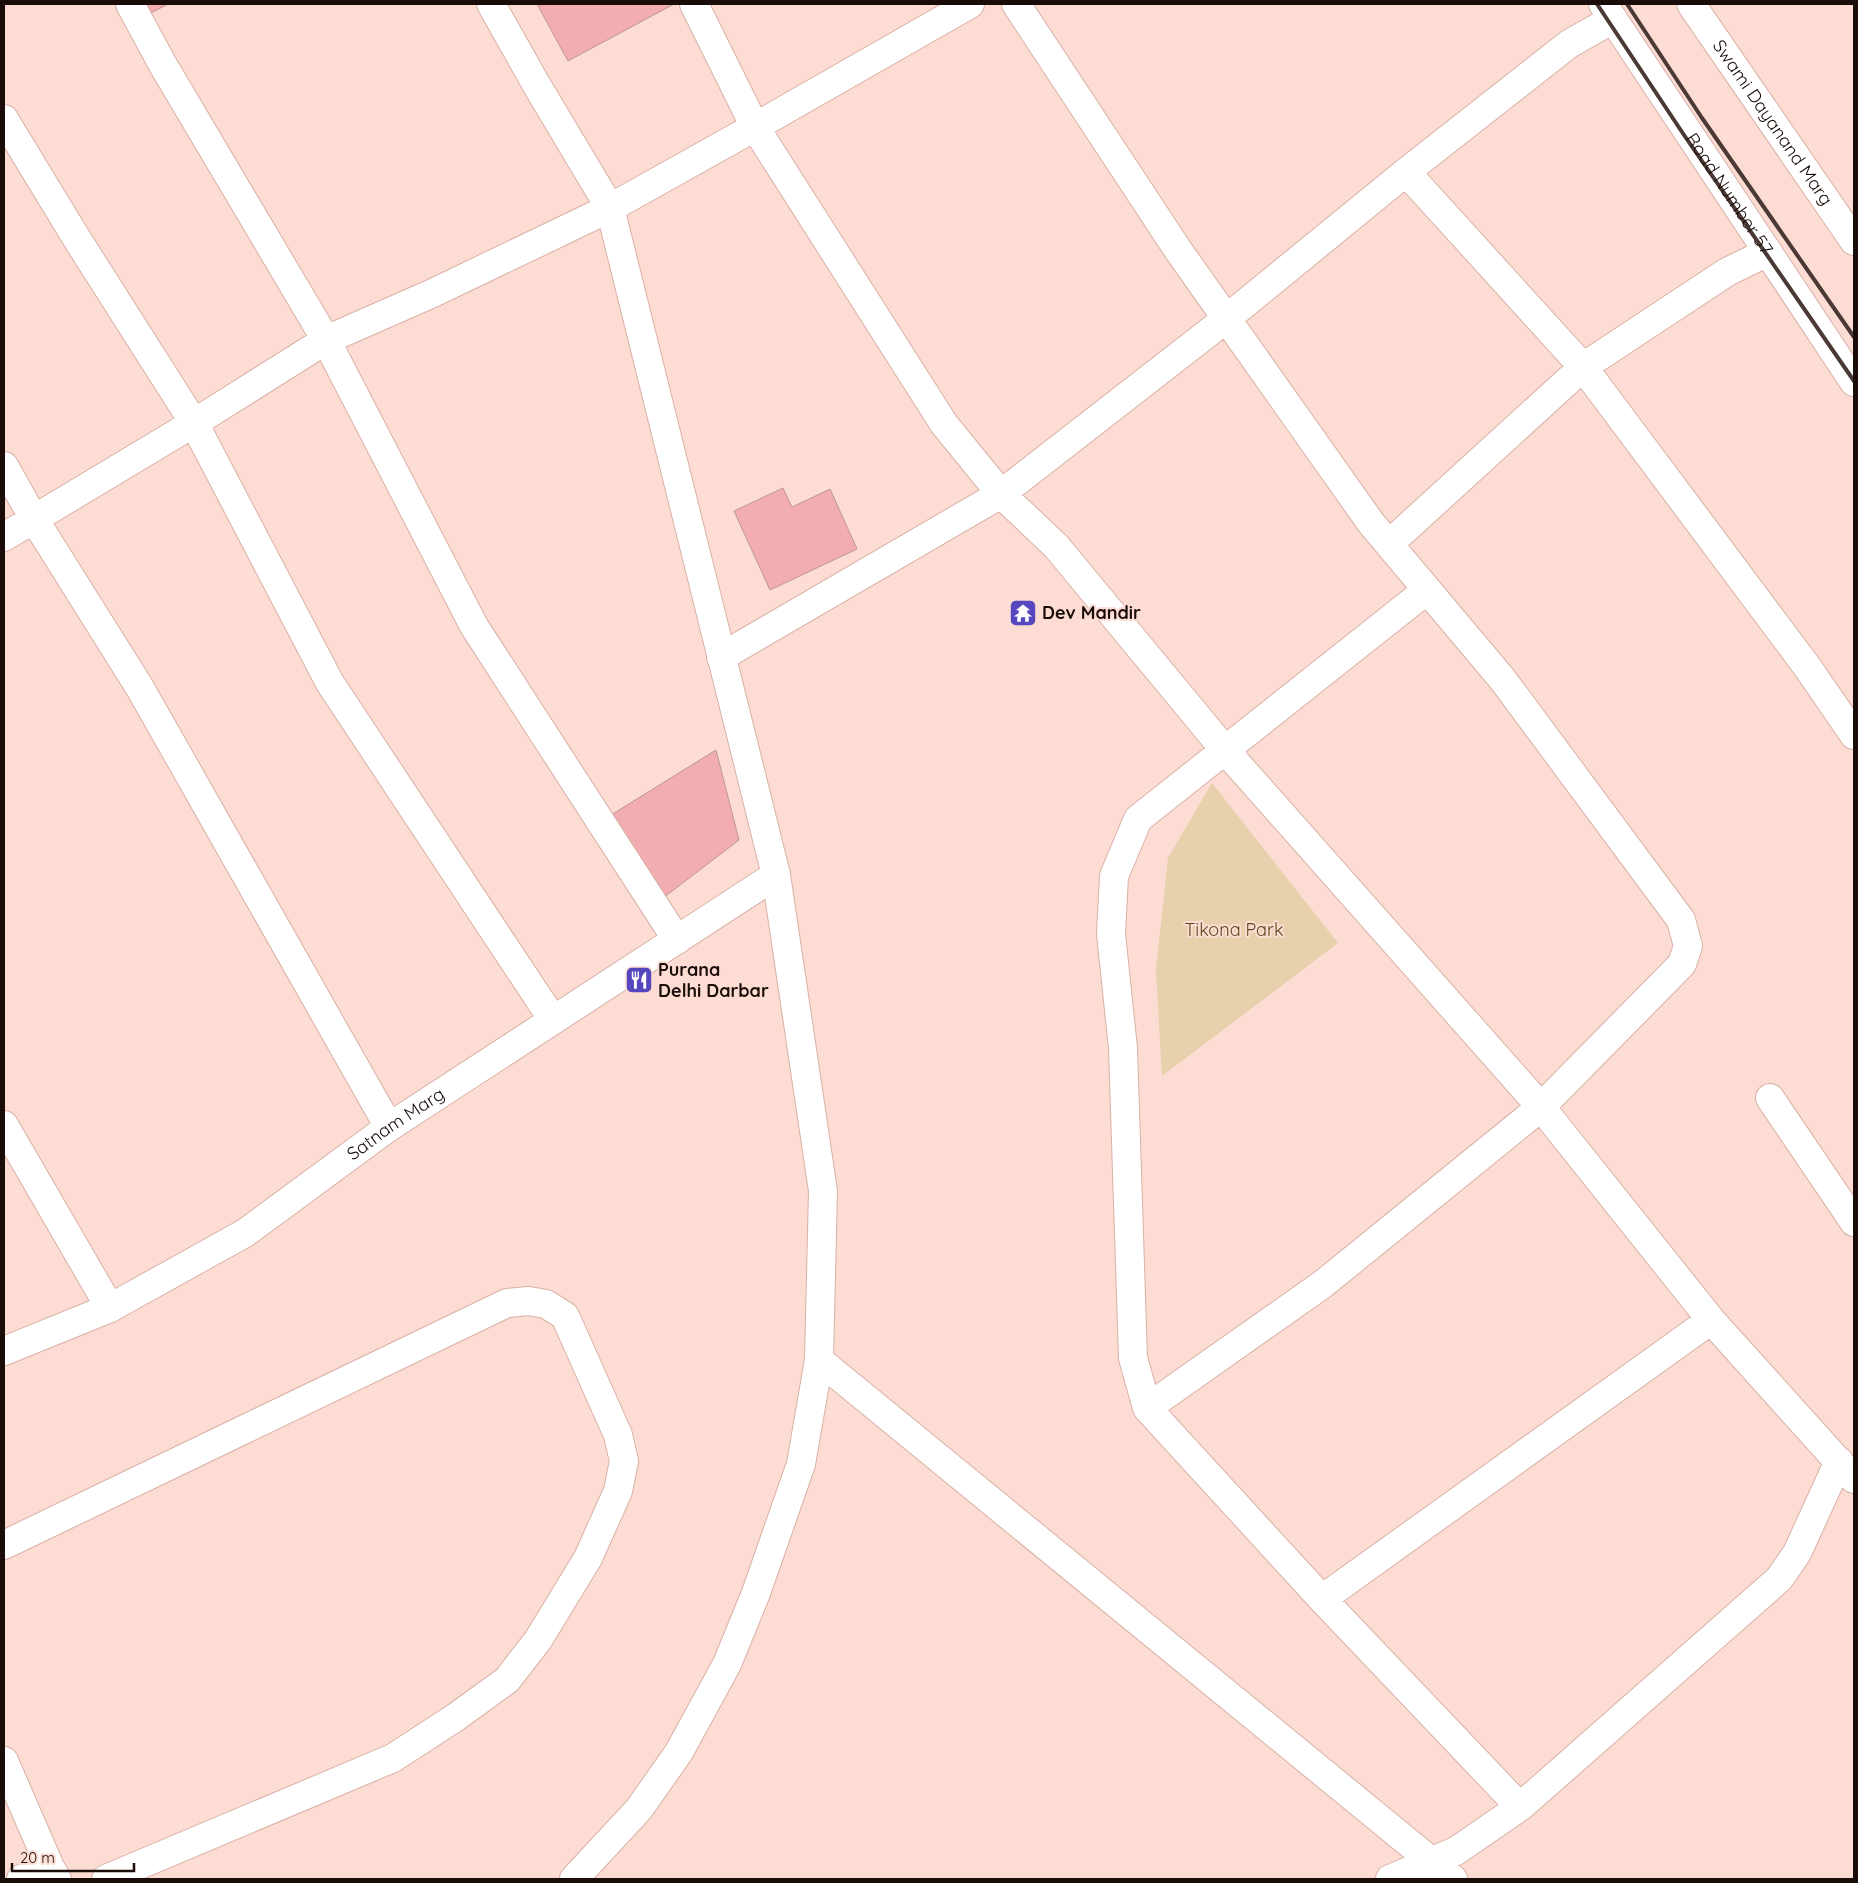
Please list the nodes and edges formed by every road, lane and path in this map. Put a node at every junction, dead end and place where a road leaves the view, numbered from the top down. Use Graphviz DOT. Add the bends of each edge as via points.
graph roads {
  1 [pos="130,4"];
  2 [pos="491,4"];
  3 [pos="694,4"];
  4 [pos="970,4"];
  5 [pos="1016,4"];
  6 [pos="1691,4"];
  7 [pos="1608,12"];
  8 [pos="4,119"];
  9 [pos="755,127"];
  10 [pos="1406,172"];
  11 [pos="610,208"];
  12 [pos="1854,241"];
  13 [pos="1768,252"];
  14 [pos="1226,319"];
  15 [pos="326,340"];
  16 [pos="1583,368"];
  17 [pos="1854,382"];
  18 [pos="194,423"];
  19 [pos="4,466"];
  20 [pos="1001,494"];
  21 [pos="34,518"];
  22 [pos="4,537"];
  23 [pos="1388,544"];
  24 [pos="1427,590"];
  25 [pos="721,657"];
  26 [pos="1854,735"];
  27 [pos="1224,750"];
  28 [pos="776,875"];
  29 [pos="677,940"];
  30 [pos="553,1020"];
  31 [pos="1770,1098"];
  32 [pos="1542,1107"];
  33 [pos="4,1125"];
  34 [pos="389,1127"];
  35 [pos="1854,1222"];
  36 [pos="110,1308"];
  37 [pos="1711,1320"];
  38 [pos="4,1351"];
  39 [pos="819,1360"];
  40 [pos="1147,1408"];
  41 [pos="1847,1470"];
  42 [pos="4,1545"];
  43 [pos="1322,1599"];
  44 [pos="4,1761"];
  45 [pos="1520,1807"];
  46 [pos="1432,1862"];
  47 [pos="54,1873"];
  48 [pos="21,1879"];
  49 [pos="106,1879"];
  50 [pos="574,1879"];
  51 [pos="1390,1879"];
  52 [pos="1453,1879"];
  1 -- 15 [label="street"];
  2 -- 11 [label="street"];
  3 -- 9 [label="street"];
  4 -- 9 [label="street"];
  5 -- 14 [label="street"];
  6 -- 12 [label="street, Swami Dayanand Marg"];
  7 -- 10 [label="street"];
  7 -- 13 [label="street, Road Number 57"];
  8 -- 18 [label="street"];
  9 -- 11 [label="street"];
  9 -- 20 [label="street" via="944,424"];
  10 -- 14 [label="street"];
  10 -- 16 [label="street"];
  11 -- 15 [label="street"];
  11 -- 25 [label="street"];
  13 -- 16 [label="street" via="1727,272"];
  13 -- 17 [label="street, Road Number 57"];
  14 -- 20 [label="street"];
  14 -- 23 [label="street"];
  15 -- 18 [label="street"];
  15 -- 29 [label="street" via="474,626"];
  16 -- 23 [label="street"];
  16 -- 26 [label="street" via="1808,668"];
  18 -- 21 [label="street"];
  18 -- 30 [label="street" via="330,683"];
  19 -- 21 [label="street"];
  20 -- 25 [label="street"];
  20 -- 27 [label="street" via="1056,546"];
  21 -- 22 [label="street"];
  21 -- 34 [label="street" via="140,688"];
  23 -- 24 [label="street"];
  24 -- 27 [label="street"];
  24 -- 32 [label="street" via="1503,680 1681,920 1688,946 1682,964"];
  25 -- 28 [label="street"];
  27 -- 32 [label="street"];
  27 -- 40 [label="street" via="1138,819 1114,876 1111,934 1123,1048 1134,1358"];
  28 -- 29 [label="street, Satnam Marg"];
  28 -- 39 [label="street" via="823,1191"];
  29 -- 30 [label="street, Satnam Marg"];
  30 -- 34 [label="street, Satnam Marg"];
  31 -- 35 [label="street"];
  32 -- 37 [label="street"];
  32 -- 40 [label="street" via="1323,1284"];
  33 -- 36 [label="street"];
  34 -- 36 [label="street, Satnam Marg" via="245,1233"];
  36 -- 38 [label="street, Satnam Marg"];
  37 -- 41 [label="street"];
  37 -- 43 [label="street"];
  39 -- 46 [label="street"];
  39 -- 50 [label="street" via="801,1464 756,1593 727,1664 679,1752 639,1810"];
  40 -- 43 [label="street"];
  41 -- 45 [label="street" via="1779,1578"];
  42 -- 49 [label="street" via="507,1303 546,1304 565,1316 618,1435 624,1461 618,1491 592,1550 538,1640 507,1680 393,1758"];
  43 -- 45 [label="street"];
  44 -- 47 [label="street"];
  45 -- 46 [label="street" via="1456,1852"];
  46 -- 51 [label="street"];
  46 -- 52 [label="street"];
  47 -- 48 [label="street"];
}
